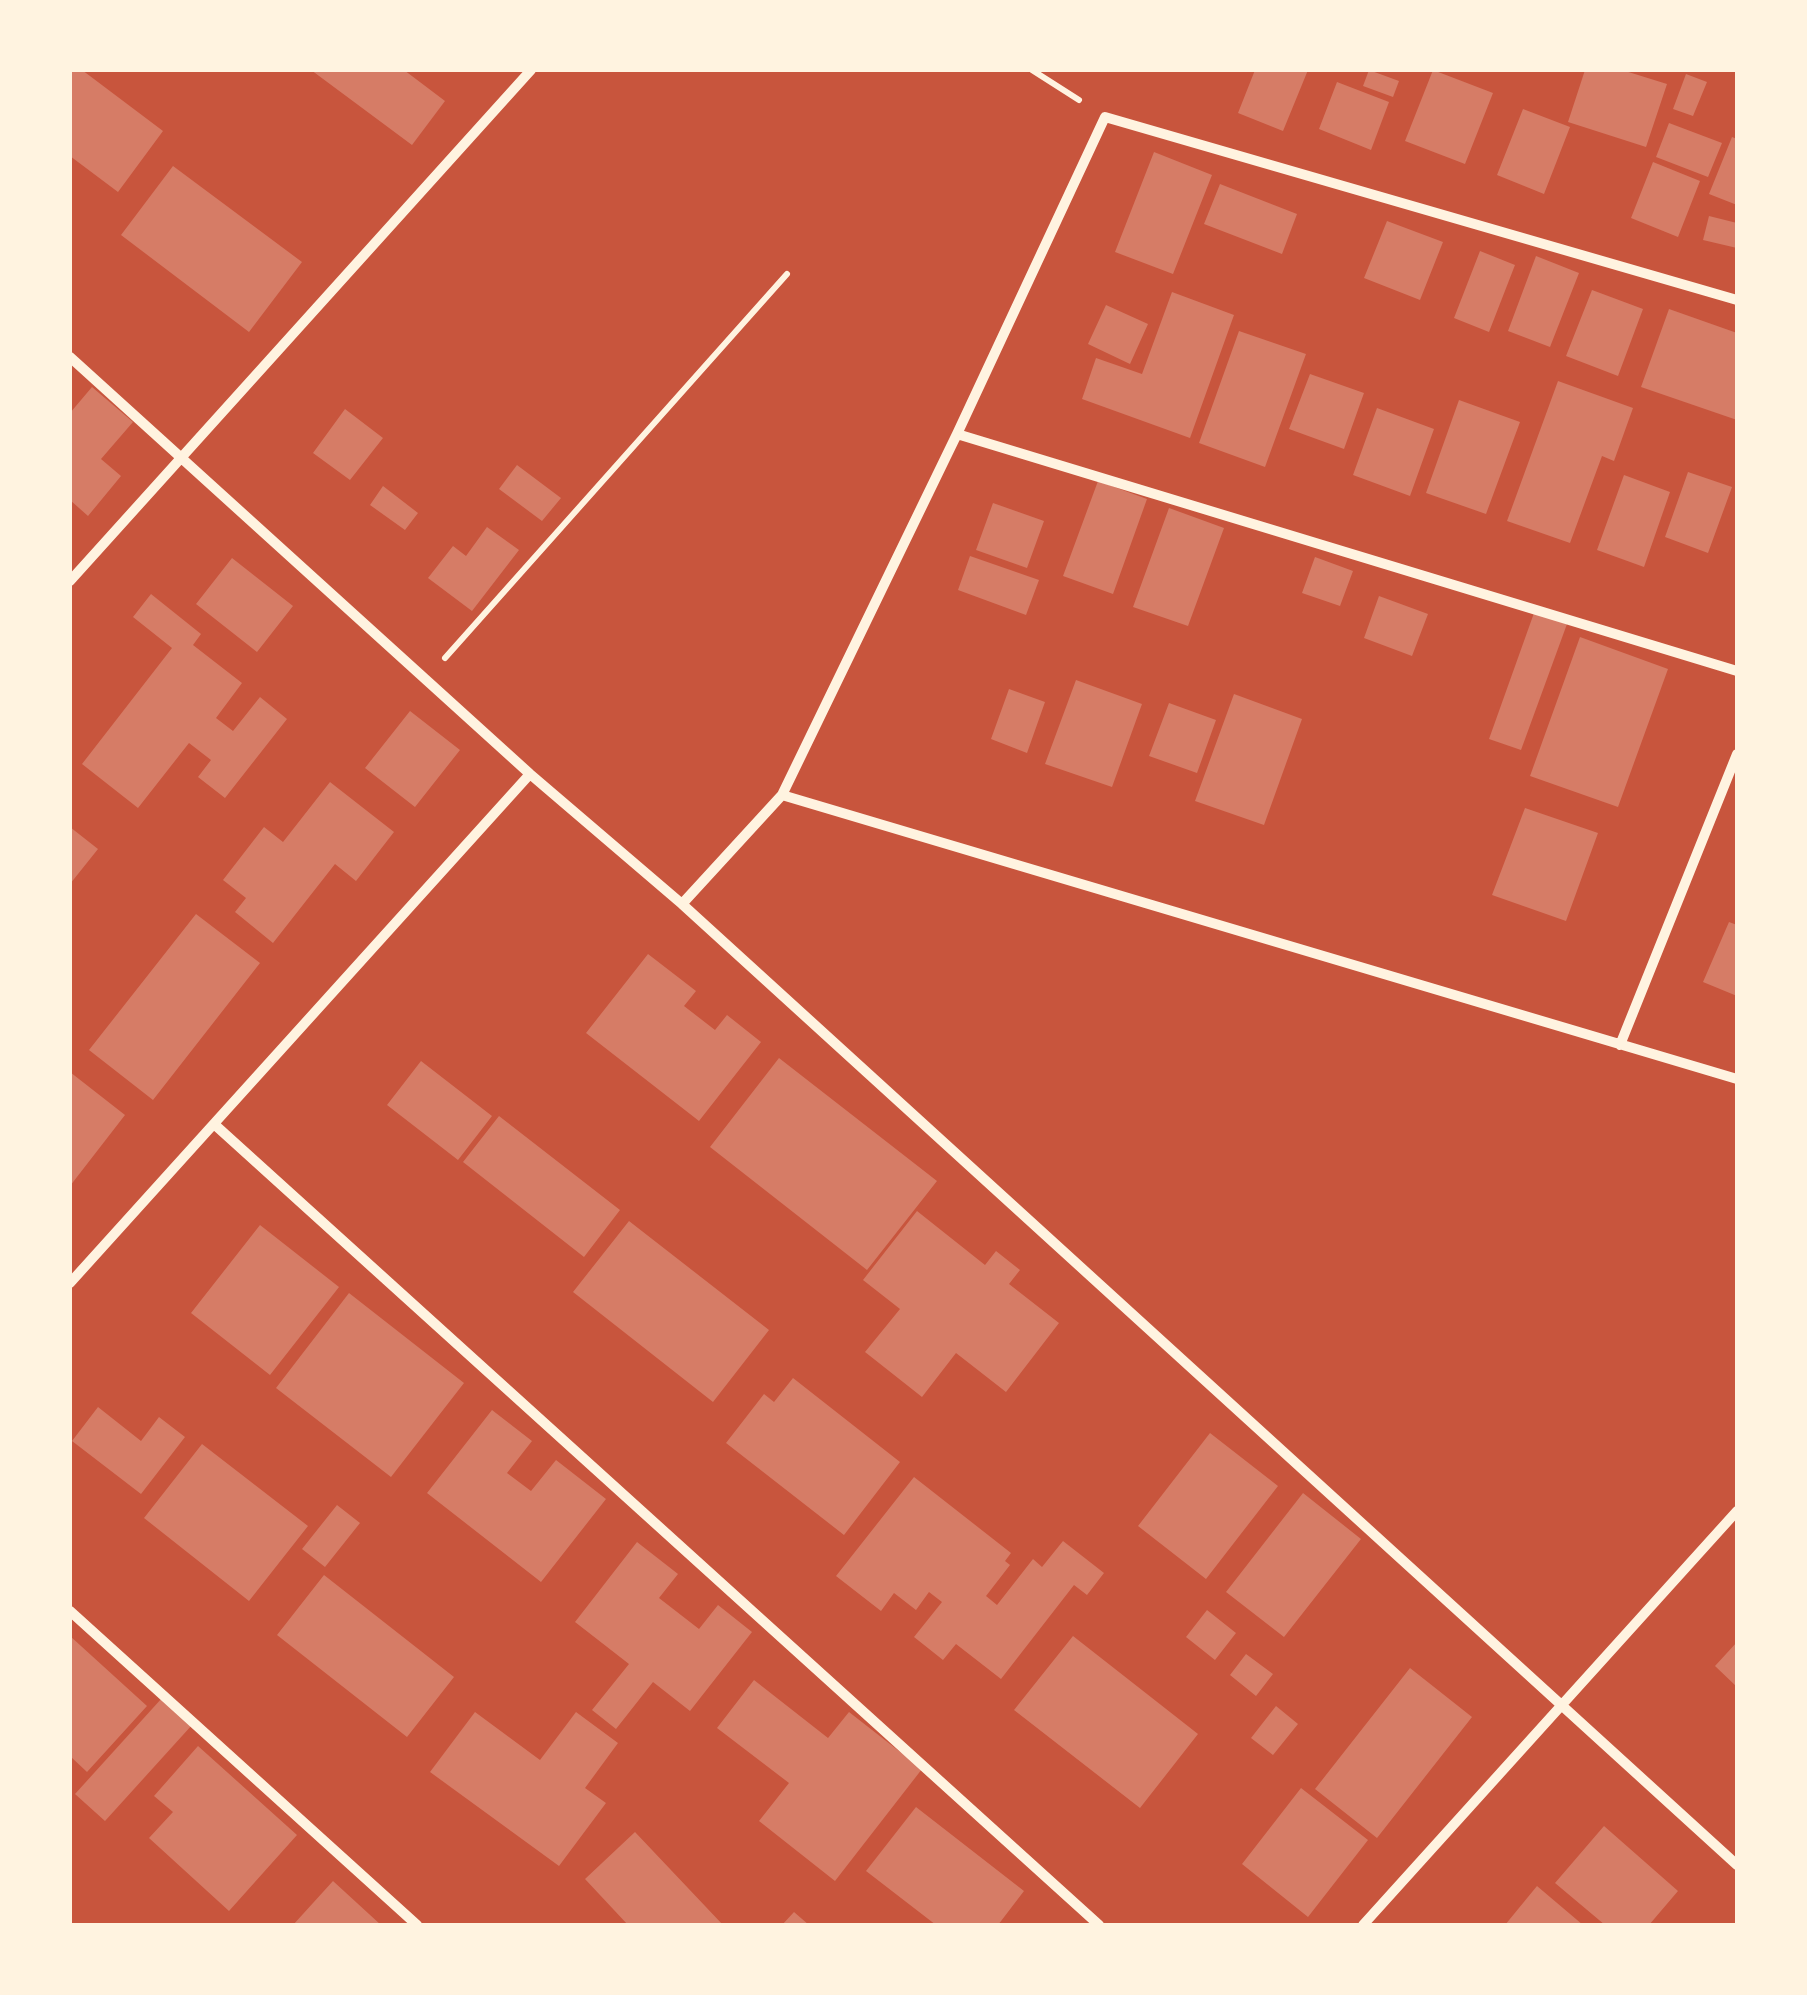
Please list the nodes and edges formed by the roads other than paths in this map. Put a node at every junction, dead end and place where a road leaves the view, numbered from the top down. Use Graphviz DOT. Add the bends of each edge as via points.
graph roads {
  1 [pos="530,70"];
  2 [pos="1737,300"];
  3 [pos="70,357"];
  4 [pos="957,434"];
  5 [pos="182,458"];
  6 [pos="70,582"];
  7 [pos="1737,671"];
  8 [pos="1737,754"];
  9 [pos="530,774"];
  10 [pos="782,795"];
  11 [pos="682,904"];
  12 [pos="1620,1045"];
  13 [pos="1737,1079"];
  14 [pos="214,1124"];
  15 [pos="70,1283"];
  16 [pos="1737,1511"];
  17 [pos="70,1611"];
  18 [pos="1561,1706"];
  19 [pos="1737,1865"];
  20 [pos="417,1925"];
  21 [pos="1099,1925"];
  22 [pos="1363,1925"];
  1 -- 5 [label="street"];
  2 -- 4 [label="street" via="1105,117"];
  3 -- 5 [label="street"];
  4 -- 7 [label="street"];
  4 -- 10 [label="street"];
  5 -- 6 [label="street"];
  5 -- 9 [label="street"];
  8 -- 12 [label="street"];
  9 -- 11 [label="street"];
  9 -- 14 [label="street"];
  10 -- 11 [label="street"];
  10 -- 12 [label="street"];
  11 -- 18 [label="street"];
  12 -- 13 [label="street"];
  14 -- 15 [label="street"];
  14 -- 21 [label="street"];
  16 -- 18 [label="street"];
  17 -- 20 [label="street"];
  18 -- 19 [label="street"];
  18 -- 22 [label="street"];
}
